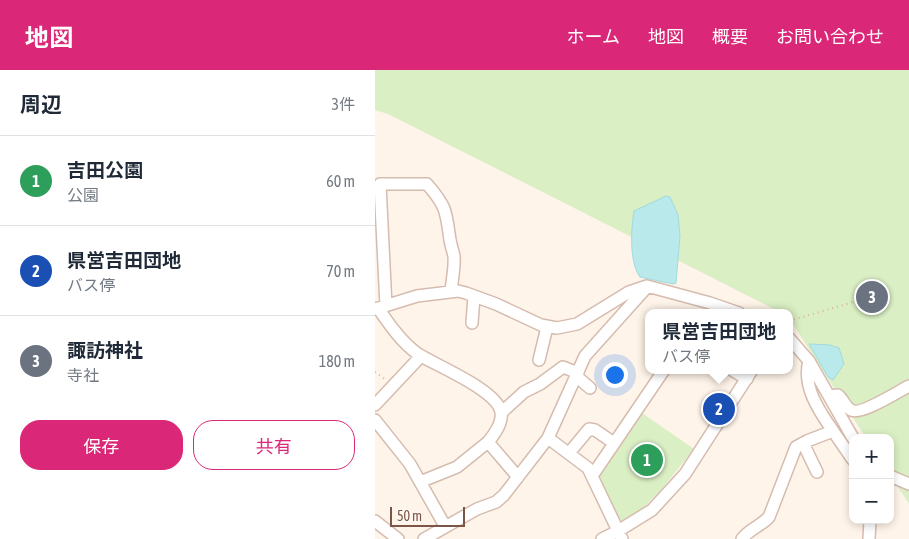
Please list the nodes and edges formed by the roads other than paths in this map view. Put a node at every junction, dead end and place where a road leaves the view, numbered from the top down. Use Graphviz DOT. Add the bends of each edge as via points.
graph roads {
  1 [pos="647,286"];
  2 [pos="451,292"];
  3 [pos="474,296"];
  4 [pos="380,307"];
  5 [pos="707,308"];
  6 [pos="471,323"];
  7 [pos="547,327"];
  8 [pos="793,343"];
  9 [pos="421,356"];
  10 [pos="539,360"];
  11 [pos="809,361"];
  12 [pos="577,374"];
  13 [pos="661,374"];
  14 [pos="750,375"];
  15 [pos="591,388"];
  16 [pos="904,388"];
  17 [pos="829,396"];
  18 [pos="909,400"];
  19 [pos="375,405"];
  20 [pos="501,413"];
  21 [pos="375,420"];
  22 [pos="833,430"];
  23 [pos="851,434"];
  24 [pos="548,438"];
  25 [pos="488,442"];
  26 [pos="614,443"];
  27 [pos="803,443"];
  28 [pos="569,453"];
  29 [pos="849,454"];
  30 [pos="817,472"];
  31 [pos="592,476"];
  32 [pos="518,477"];
  33 [pos="894,478"];
  34 [pos="420,482"];
  35 [pos="909,484"];
  36 [pos="375,521"];
  37 [pos="870,524"];
  38 [pos="445,526"];
  39 [pos="620,535"];
  40 [pos="398,539"];
  41 [pos="424,539"];
  42 [pos="602,539"];
  43 [pos="742,539"];
  44 [pos="869,539"];
  1 -- 5 [label="street"];
  1 -- 7 [label="street" via="629,292 577,324"];
  1 -- 12 [label="street" via="585,356"];
  2 -- 3 [label="street"];
  2 -- 4 [label="street" via="417,296"];
  2 -- 4 [label="street" via="454,257 449,220 437,195 427,184 380,184"];
  3 -- 6 [label="street"];
  3 -- 7 [label="street"];
  4 -- 9 [label="street" via="393,329"];
  7 -- 10 [label="street"];
  8 -- 11 [label="street"];
  9 -- 19 [label="street"];
  9 -- 20 [label="street" via="483,391 495,400"];
  11 -- 17 [label="street"];
  11 -- 22 [label="street" via="806,370 808,382 820,412"];
  12 -- 15 [label="street"];
  12 -- 20 [label="street" via="563,367 524,392"];
  12 -- 24 [label="street"];
  13 -- 26 [label="street"];
  14 -- 39 [label="street" via="685,474 652,510"];
  16 -- 17 [label="street" via="858,412 850,410 838,395"];
  16 -- 18 [label="street"];
  17 -- 23 [label="street"];
  20 -- 25 [label="street" via="500,422"];
  21 -- 34 [label="street" via="402,452"];
  22 -- 27 [label="street"];
  22 -- 29 [label="street"];
  24 -- 28 [label="street"];
  24 -- 32 [label="street"];
  25 -- 32 [label="street"];
  25 -- 34 [label="street" via="465,463"];
  26 -- 28 [label="street" via="589,429"];
  26 -- 31 [label="street"];
  27 -- 30 [label="street"];
  27 -- 43 [label="street" via="792,454 769,517"];
  28 -- 31 [label="street" via="585,465"];
  31 -- 39 [label="street"];
  32 -- 38 [label="street" via="496,502"];
  33 -- 35 [label="street"];
  34 -- 38 [label="street"];
  36 -- 40 [label="street"];
  37 -- 44 [label="street"];
  38 -- 41 [label="street"];
  39 -- 42 [label="street"];
}
